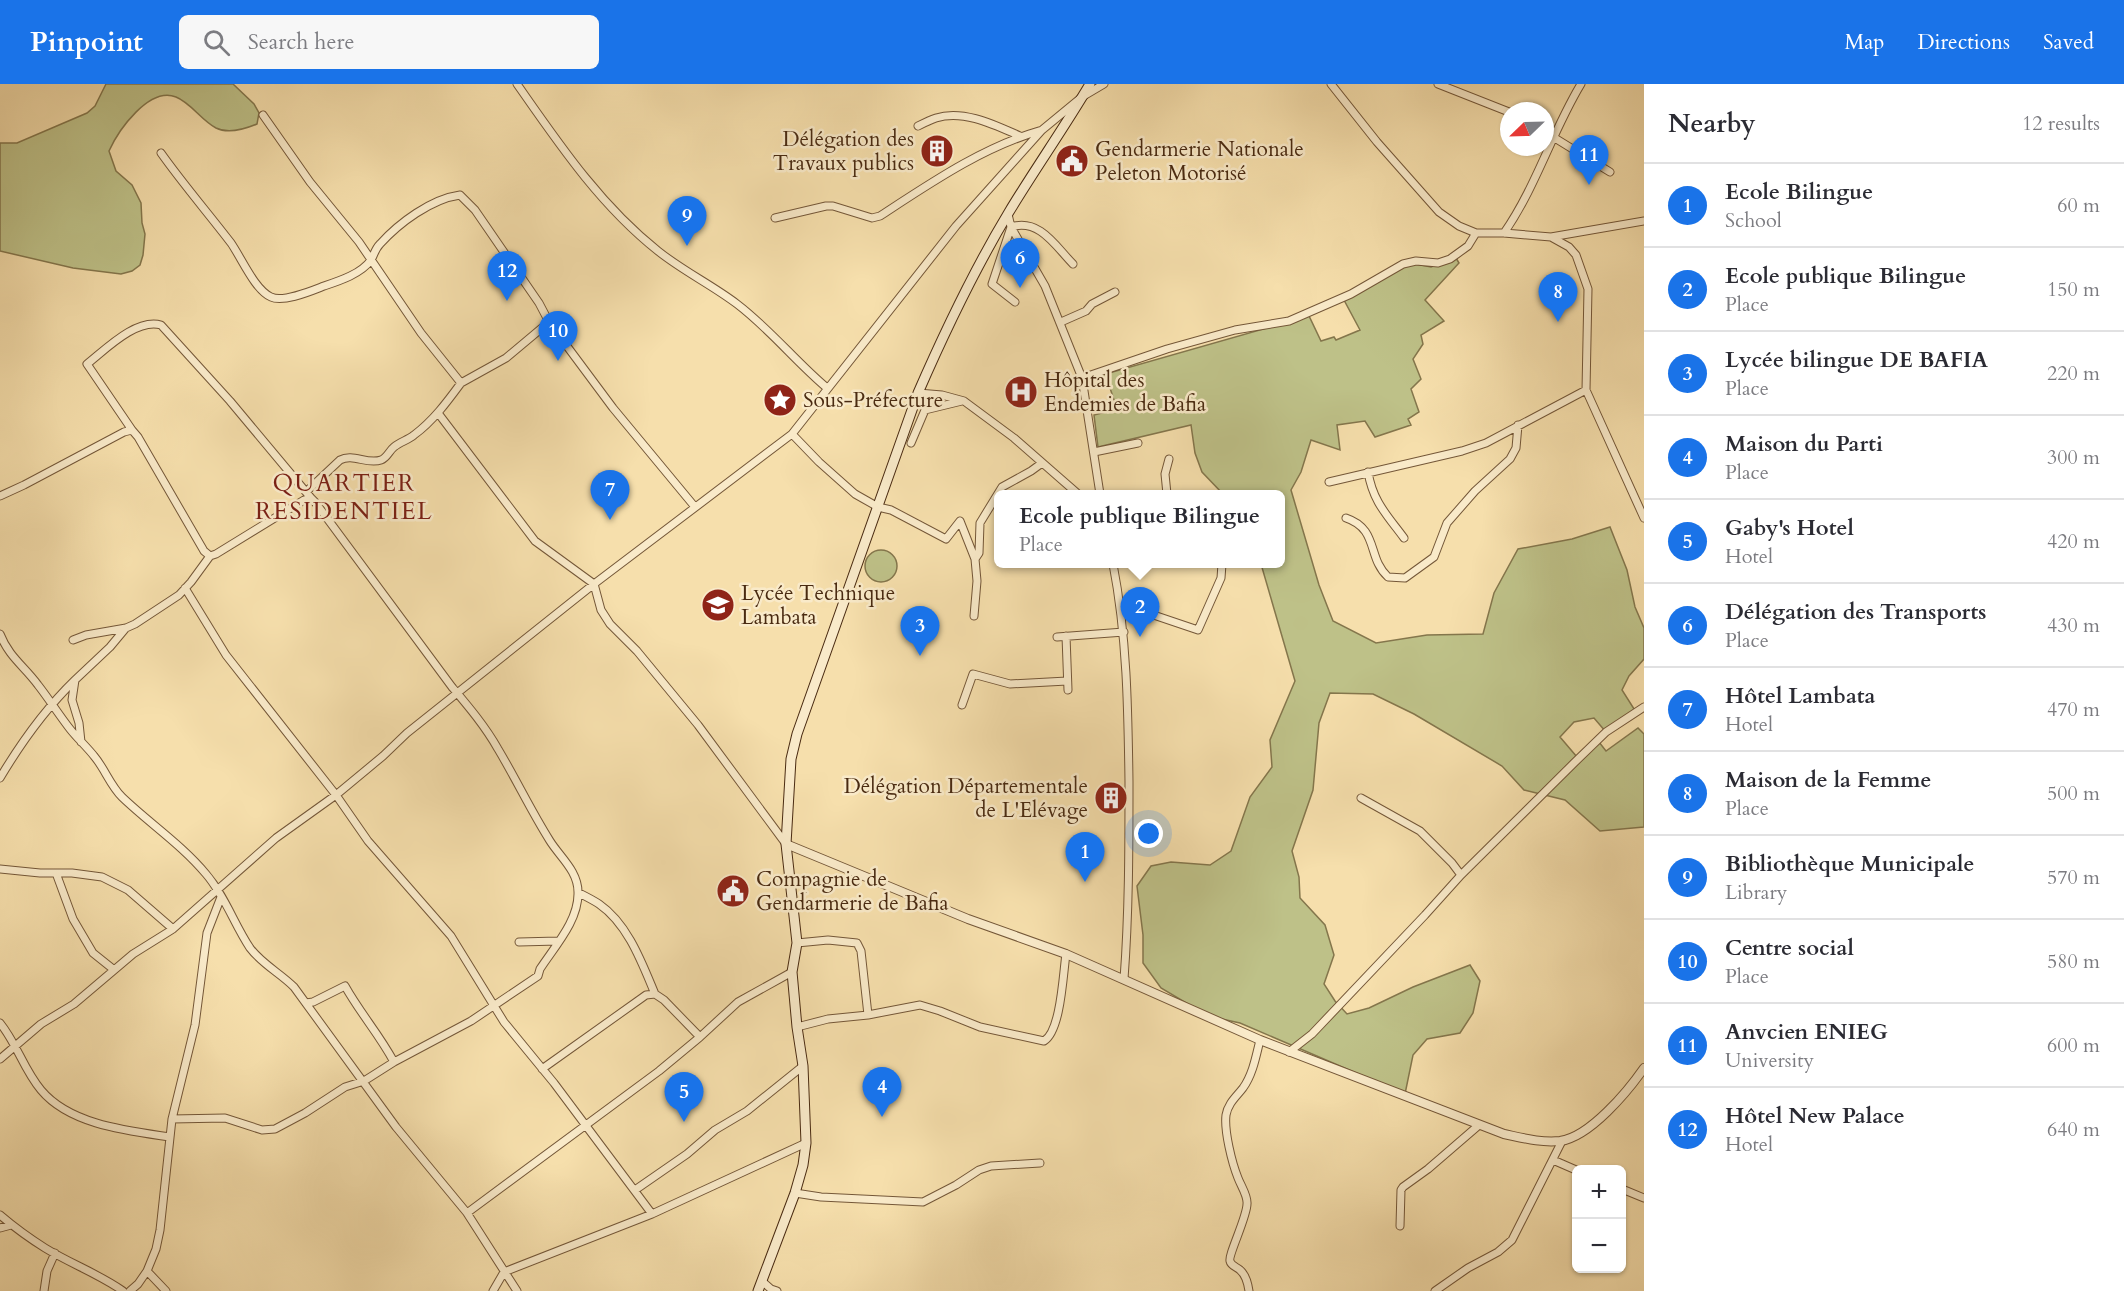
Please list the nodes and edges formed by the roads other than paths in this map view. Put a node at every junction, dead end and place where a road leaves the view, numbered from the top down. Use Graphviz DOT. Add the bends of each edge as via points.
graph roads {
  1 [pos="517,84"];
  2 [pos="1089,84"];
  3 [pos="1104,84"];
  4 [pos="1331,84"];
  5 [pos="1438,84"];
  6 [pos="1581,84"];
  7 [pos="1082,97"];
  8 [pos="1500,108"];
  9 [pos="263,115"];
  10 [pos="918,126"];
  11 [pos="1042,130"];
  12 [pos="1554,135"];
  13 [pos="1020,136"];
  14 [pos="1554,138"];
  15 [pos="161,153"];
  16 [pos="1544,156"];
  17 [pos="1610,172"];
  18 [pos="1008,214"];
  19 [pos="775,218"];
  20 [pos="1644,221"];
  21 [pos="1011,227"];
  22 [pos="1476,233"];
  23 [pos="1504,233"];
  24 [pos="1551,237"];
  25 [pos="358,242"];
  26 [pos="378,246"];
  27 [pos="370,261"];
  28 [pos="1072,264"];
  29 [pos="1115,292"];
  30 [pos="1015,302"];
  31 [pos="549,322"];
  32 [pos="1061,322"];
  33 [pos="1082,378"];
  34 [pos="461,383"];
  35 [pos="827,388"];
  36 [pos="1586,390"];
  37 [pos="918,393"];
  38 [pos="964,401"];
  39 [pos="438,413"];
  40 [pos="1518,425"];
  41 [pos="132,430"];
  42 [pos="792,434"];
  43 [pos="911,443"];
  44 [pos="1138,443"];
  45 [pos="1094,452"];
  46 [pos="1169,459"];
  47 [pos="1042,463"];
  48 [pos="1368,472"];
  49 [pos="1329,483"];
  50 [pos="1000,490"];
  51 [pos="1072,490"];
  52 [pos="1099,490"];
  53 [pos="1167,490"];
  54 [pos="308,495"];
  55 [pos="0,496"];
  56 [pos="994,498"];
  57 [pos="695,507"];
  58 [pos="878,507"];
  59 [pos="1346,518"];
  60 [pos="1644,518"];
  61 [pos="1404,538"];
  62 [pos="210,556"];
  63 [pos="975,559"];
  64 [pos="1114,568"];
  65 [pos="1222,568"];
  66 [pos="594,584"];
  67 [pos="185,588"];
  68 [pos="1121,604"];
  69 [pos="974,616"];
  70 [pos="126,628"];
  71 [pos="1124,632"];
  72 [pos="0,634"];
  73 [pos="1066,636"];
  74 [pos="1057,637"];
  75 [pos="73,640"];
  76 [pos="75,680"];
  77 [pos="457,693"];
  78 [pos="51,703"];
  79 [pos="962,705"];
  80 [pos="1644,707"];
  81 [pos="81,742"];
  82 [pos="0,778"];
  83 [pos="336,795"];
  84 [pos="1361,798"];
  85 [pos="786,844"];
  86 [pos="0,869"];
  87 [pos="56,873"];
  88 [pos="1461,875"];
  89 [pos="217,889"];
  90 [pos="579,893"];
  91 [pos="221,897"];
  92 [pos="173,929"];
  93 [pos="558,941"];
  94 [pos="519,942"];
  95 [pos="797,942"];
  96 [pos="1066,954"];
  97 [pos="113,969"];
  98 [pos="792,972"];
  99 [pos="1124,979"];
  100 [pos="655,994"];
  101 [pos="306,1003"];
  102 [pos="494,1007"];
  103 [pos="868,1015"];
  104 [pos="0,1023"];
  105 [pos="796,1027"];
  106 [pos="700,1037"];
  107 [pos="1260,1040"];
  108 [pos="15,1046"];
  109 [pos="1290,1052"];
  110 [pos="0,1059"];
  111 [pos="394,1062"];
  112 [pos="803,1066"];
  113 [pos="1644,1068"];
  114 [pos="542,1069"];
  115 [pos="364,1081"];
  116 [pos="172,1119"];
  117 [pos="585,1124"];
  118 [pos="1479,1125"];
  119 [pos="170,1137"];
  120 [pos="1562,1141"];
  121 [pos="807,1143"];
  122 [pos="1553,1160"];
  123 [pos="1040,1163"];
  124 [pos="1572,1168"];
  125 [pos="635,1190"];
  126 [pos="1626,1191"];
  127 [pos="795,1193"];
  128 [pos="1644,1198"];
  129 [pos="467,1213"];
  130 [pos="652,1214"];
  131 [pos="0,1215"];
  132 [pos="11,1224"];
  133 [pos="1400,1226"];
  134 [pos="0,1228"];
  135 [pos="55,1253"];
  136 [pos="147,1271"];
  137 [pos="504,1272"];
  138 [pos="762,1281"];
  139 [pos="138,1287"];
  140 [pos="44,1291"];
  141 [pos="123,1291"];
  142 [pos="130,1291"];
  143 [pos="166,1291"];
  144 [pos="493,1291"];
  145 [pos="517,1291"];
  146 [pos="758,1291"];
  147 [pos="777,1291"];
  148 [pos="1249,1291"];
  149 [pos="1435,1291"];
  1 -- 35 [label="street" via="589,185 614,212 658,251 739,306"];
  2 -- 7 [label="main road"];
  3 -- 7 [label="street"];
  4 -- 22 [label="street" via="1439,212"];
  5 -- 8 [label="street"];
  6 -- 12 [label="street"];
  7 -- 11 [label="street"];
  7 -- 18 [label="main road"];
  9 -- 25 [label="street"];
  10 -- 13 [label="street" via="954,115"];
  11 -- 13 [label="street"];
  11 -- 35 [label="street" via="956,226"];
  13 -- 19 [label="street" via="957,166 880,216 872,218 826,206"];
  14 -- 17 [label="street"];
  15 -- 27 [label="street" via="247,266 256,285 272,298 279,300 339,281"];
  16 -- 23 [label="street"];
  18 -- 21 [label="street"];
  18 -- 37 [label="main road" via="961,299"];
  20 -- 24 [label="street"];
  21 -- 28 [label="street" via="1036,228"];
  21 -- 30 [label="street" via="992,285"];
  21 -- 32 [label="street" via="1046,286"];
  22 -- 23 [label="street"];
  22 -- 33 [label="street" via="1468,246 1450,259 1403,264 1351,294 1289,321 1235,330"];
  23 -- 24 [label="street"];
  24 -- 36 [label="street" via="1576,255 1588,289"];
  25 -- 26 [label="street"];
  25 -- 27 [label="street"];
  26 -- 27 [label="street"];
  26 -- 31 [label="street" via="422,209 460,195 476,210"];
  27 -- 34 [label="street"];
  29 -- 32 [label="street"];
  31 -- 34 [label="street" via="506,358"];
  31 -- 57 [label="street" via="613,408"];
  32 -- 33 [label="street"];
  33 -- 45 [label="street"];
  34 -- 39 [label="street"];
  35 -- 42 [label="street"];
  36 -- 40 [label="street"];
  36 -- 60 [label="street"];
  37 -- 38 [label="street"];
  37 -- 58 [label="main road"];
  38 -- 43 [label="street" via="925,410"];
  38 -- 47 [label="street"];
  39 -- 54 [label="street" via="380,461 345,457 340,460"];
  39 -- 66 [label="street" via="535,541"];
  40 -- 48 [label="street" via="1462,451"];
  40 -- 59 [label="street" via="1516,448 1510,459 1447,523 1434,557 1411,575 1388,577 1365,528"];
  41 -- 54 [label="street" via="87,364 127,334 153,323 160,325 215,384"];
  41 -- 55 [label="street"];
  41 -- 62 [label="street"];
  42 -- 57 [label="street"];
  42 -- 58 [label="street" via="855,494"];
  44 -- 45 [label="street"];
  45 -- 52 [label="street"];
  46 -- 53 [label="street"];
  47 -- 50 [label="street"];
  47 -- 51 [label="street"];
  48 -- 49 [label="street"];
  48 -- 61 [label="street" via="1378,505"];
  54 -- 62 [label="street"];
  54 -- 77 [label="street"];
  56 -- 63 [label="street" via="980,523 979,553"];
  57 -- 66 [label="street"];
  58 -- 63 [label="street" via="946,539 960,521"];
  58 -- 85 [label="main road" via="797,734 791,759"];
  62 -- 67 [label="street"];
  63 -- 69 [label="street"];
  64 -- 68 [label="street"];
  65 -- 68 [label="street" via="1198,630"];
  66 -- 77 [label="street"];
  66 -- 85 [label="street" via="601,610 610,624 698,725"];
  67 -- 70 [label="street"];
  67 -- 83 [label="street" via="226,655"];
  68 -- 71 [label="street"];
  70 -- 75 [label="street"];
  70 -- 76 [label="street"];
  71 -- 73 [label="street"];
  71 -- 99 [label="street" via="1129,830"];
  72 -- 78 [label="street" via="16,661"];
  73 -- 74 [label="street"];
  73 -- 79 [label="street" via="1068,686 1010,684 974,674"];
  76 -- 78 [label="street"];
  76 -- 81 [label="street" via="72,700"];
  77 -- 83 [label="street"];
  77 -- 90 [label="street" via="498,748 549,840 577,879"];
  78 -- 81 [label="street"];
  78 -- 82 [label="street"];
  80 -- 88 [label="street" via="1606,732"];
  81 -- 89 [label="street" via="120,796 205,873"];
  83 -- 89 [label="street" via="276,838"];
  83 -- 102 [label="street" via="368,841 451,936"];
  84 -- 88 [label="street" via="1420,831"];
  85 -- 95 [label="main road"];
  85 -- 96 [label="street" via="968,919"];
  86 -- 87 [label="street"];
  87 -- 92 [label="street" via="114,882"];
  87 -- 97 [label="street" via="73,919 93,953"];
  88 -- 109 [label="street"];
  89 -- 91 [label="street"];
  89 -- 92 [label="street"];
  90 -- 93 [label="street" via="576,908"];
  90 -- 100 [label="street" via="600,905 621,926"];
  91 -- 101 [label="street" via="259,959 282,975"];
  91 -- 116 [label="street" via="207,933 195,1025"];
  92 -- 97 [label="street"];
  93 -- 94 [label="street"];
  93 -- 102 [label="street" via="538,976"];
  95 -- 98 [label="main road"];
  95 -- 103 [label="street" via="857,943"];
  96 -- 99 [label="street"];
  96 -- 103 [label="street" via="1052,1034 1044,1041 980,1027 920,1005"];
  97 -- 108 [label="street" via="74,1004 40,1024"];
  98 -- 105 [label="main road"];
  98 -- 106 [label="street" via="738,1002"];
  99 -- 107 [label="street"];
  100 -- 106 [label="street"];
  100 -- 114 [label="street" via="637,1000"];
  101 -- 111 [label="street" via="345,986"];
  101 -- 115 [label="street"];
  102 -- 111 [label="street"];
  102 -- 114 [label="street"];
  103 -- 105 [label="street" via="828,1018"];
  104 -- 108 [label="street"];
  105 -- 112 [label="main road"];
  106 -- 117 [label="street"];
  107 -- 109 [label="street"];
  107 -- 148 [label="street" via="1253,1066 1226,1112 1230,1148 1247,1205 1230,1261 1241,1270"];
  108 -- 110 [label="street"];
  108 -- 119 [label="street" via="42,1091 78,1116 113,1128"];
  109 -- 118 [label="street"];
  111 -- 115 [label="street"];
  112 -- 121 [label="main road"];
  112 -- 125 [label="street"];
  113 -- 120 [label="street" via="1607,1112 1580,1133"];
  114 -- 117 [label="street"];
  115 -- 116 [label="street" via="345,1087 296,1119 268,1131 225,1118"];
  115 -- 129 [label="street" via="396,1127"];
  116 -- 119 [label="street"];
  117 -- 125 [label="street"];
  117 -- 129 [label="street"];
  118 -- 120 [label="street" via="1536,1141"];
  118 -- 133 [label="street" via="1403,1187"];
  119 -- 136 [label="street" via="160,1230"];
  120 -- 122 [label="street"];
  121 -- 127 [label="main road"];
  121 -- 130 [label="street"];
  122 -- 124 [label="street"];
  122 -- 149 [label="street" via="1512,1240"];
  123 -- 127 [label="street" via="979,1170 923,1202"];
  125 -- 130 [label="street"];
  126 -- 128 [label="street"];
  127 -- 138 [label="main road"];
  129 -- 137 [label="street"];
  130 -- 137 [label="street"];
  131 -- 132 [label="street"];
  132 -- 134 [label="street"];
  132 -- 135 [label="street"];
  135 -- 140 [label="street"];
  135 -- 141 [label="street"];
  136 -- 139 [label="street"];
  136 -- 143 [label="street"];
  137 -- 144 [label="street"];
  137 -- 145 [label="street"];
  138 -- 146 [label="main road"];
  138 -- 147 [label="street"];
  139 -- 142 [label="street"];
}
